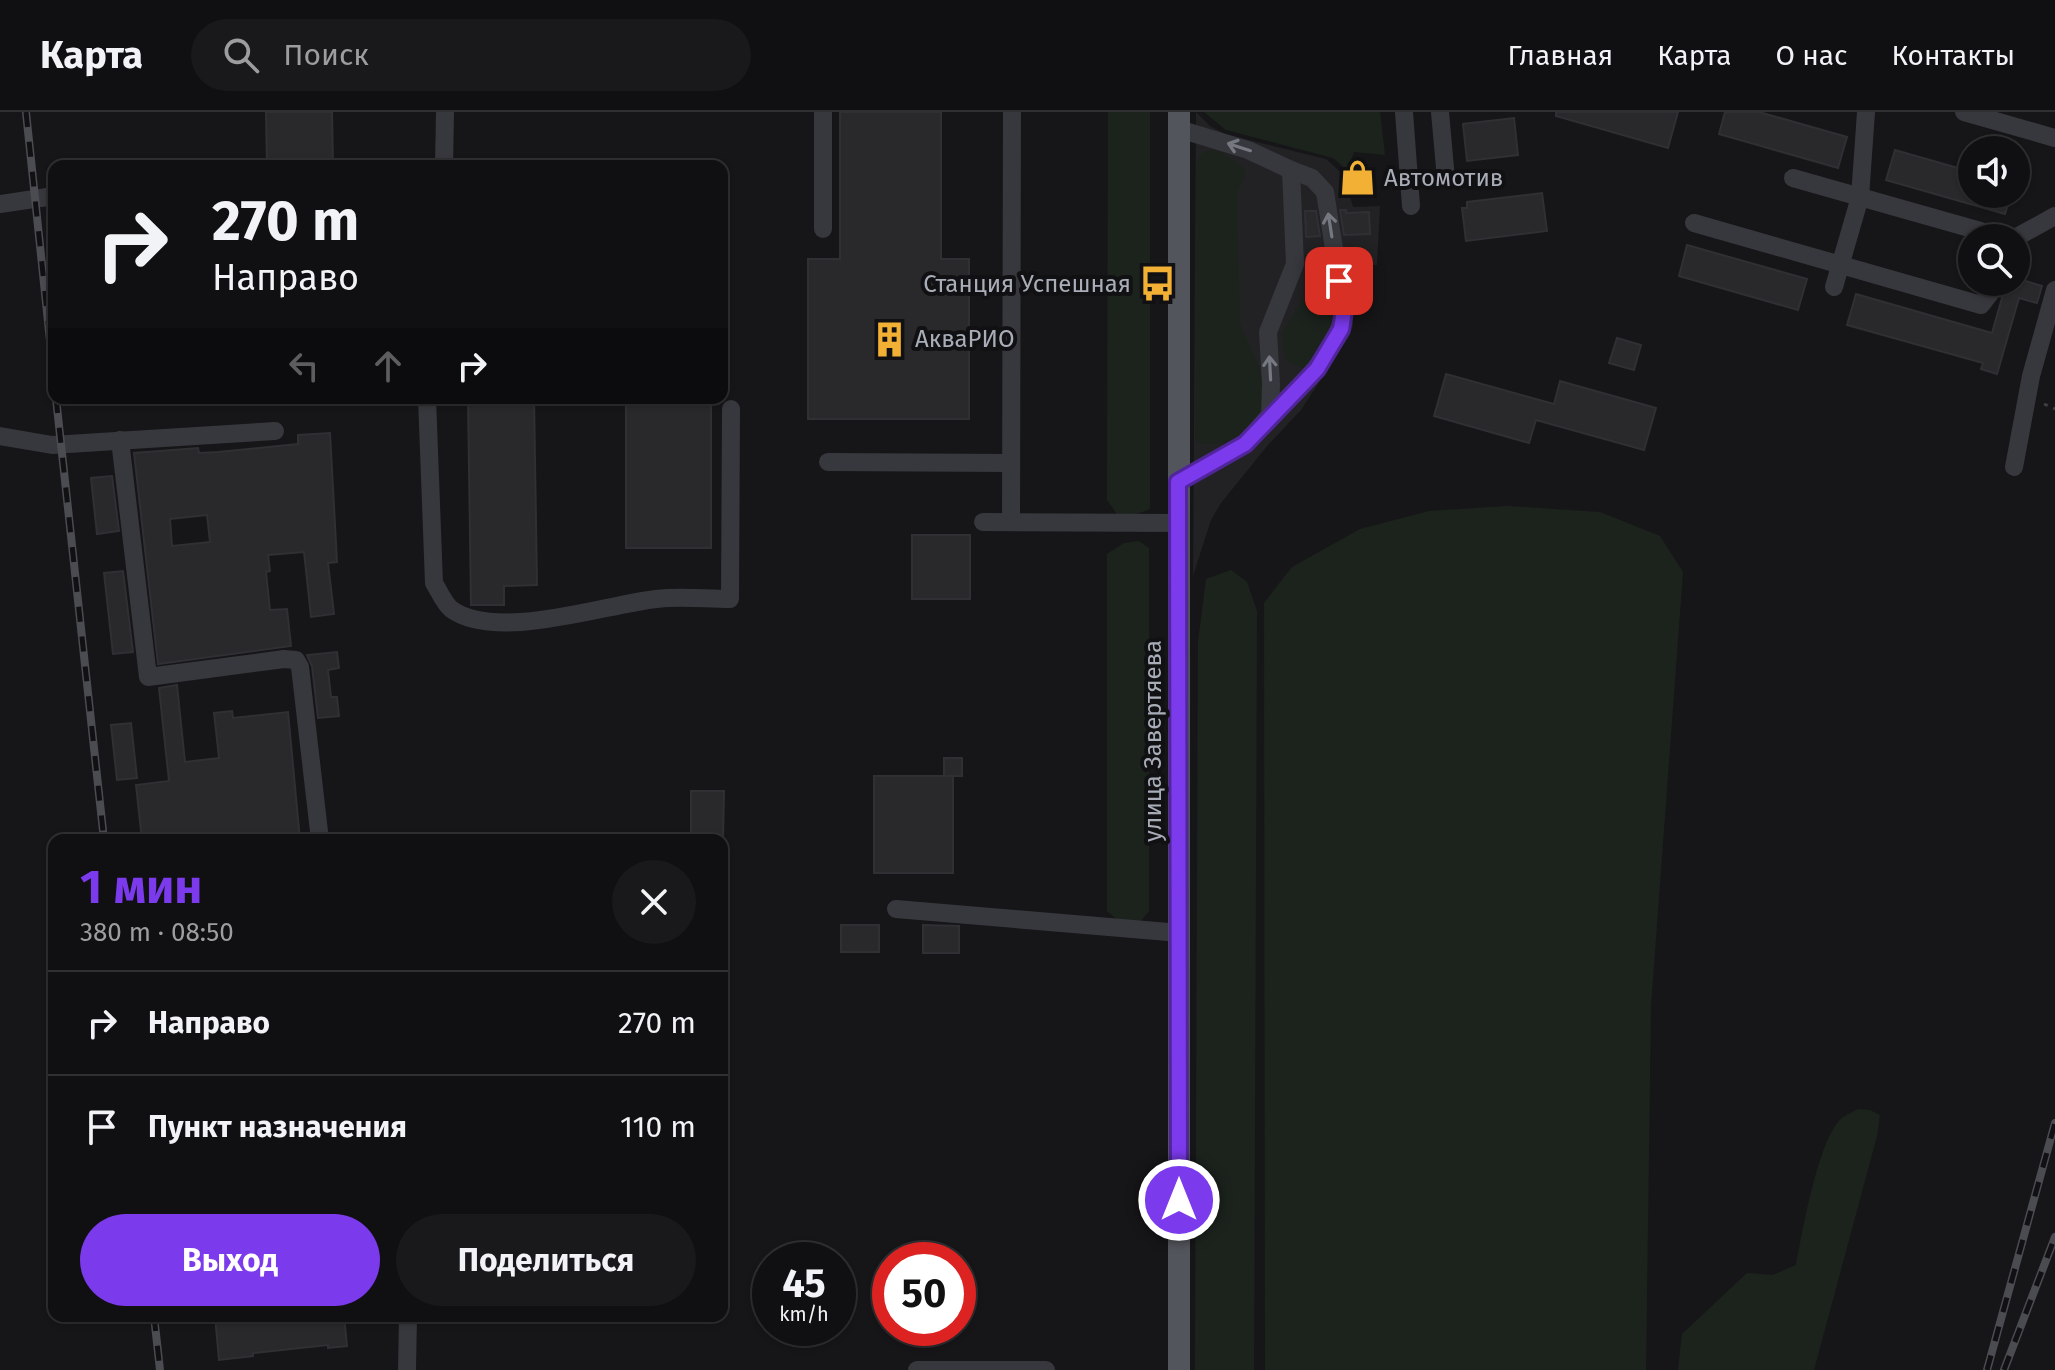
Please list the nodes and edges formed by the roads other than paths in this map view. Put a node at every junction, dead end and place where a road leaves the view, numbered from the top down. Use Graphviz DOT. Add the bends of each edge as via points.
graph roads {
  1 [pos="445,112"];
  2 [pos="823,112"];
  3 [pos="1012,112"];
  4 [pos="1404,112"];
  5 [pos="1440,112"];
  6 [pos="1866,112"];
  7 [pos="1964,112"];
  8 [pos="1179,120"];
  9 [pos="2055,138"];
  10 [pos="444,160"];
  11 [pos="1291,170"];
  12 [pos="1793,178"];
  13 [pos="1446,179"];
  14 [pos="48,197"];
  15 [pos="1860,197"];
  16 [pos="0,204"];
  17 [pos="1411,206"];
  18 [pos="2055,216"];
  19 [pos="1694,223"];
  20 [pos="1958,225"];
  21 [pos="823,229"];
  22 [pos="2030,230"];
  23 [pos="1840,265"];
  24 [pos="1834,287"];
  25 [pos="2055,290"];
  26 [pos="1988,296"];
  27 [pos="427,404"];
  28 [pos="731,409"];
  29 [pos="1270,415"];
  30 [pos="275,431"];
  31 [pos="0,436"];
  32 [pos="120,440"];
  33 [pos="828,462"];
  34 [pos="1011,463"];
  35 [pos="2014,467"];
  36 [pos="1178,482"];
  37 [pos="983,522"];
  38 [pos="1011,522"];
  39 [pos="1178,523"];
  40 [pos="319,834"];
  41 [pos="896,909"];
  42 [pos="1180,933"];
  43 [pos="408,1322"];
  44 [pos="407,1370"];
  45 [pos="917,1370"];
  46 [pos="1046,1370"];
  47 [pos="1179,1370"];
  1 -- 10 [label="street"];
  2 -- 21 [label="street"];
  3 -- 34 [label="street"];
  4 -- 17 [label="street"];
  5 -- 13 [label="street"];
  6 -- 15 [label="street"];
  7 -- 9 [label="street"];
  11 -- 8 [label="street, one-way"];
  8 -- 36 [label="main road, улица Завертяева"];
  29 -- 11 [label="street, one-way" via="1268,332 1295,264"];
  29 -- 11 [label="street, one-way" via="1317,369 1341,329 1344,311 1325,192 1312,178"];
  12 -- 15 [label="street"];
  14 -- 16 [label="street"];
  15 -- 20 [label="street"];
  15 -- 23 [label="street"];
  18 -- 22 [label="street"];
  19 -- 23 [label="street"];
  23 -- 24 [label="street"];
  23 -- 26 [label="street" via="1981,305"];
  25 -- 35 [label="street"];
  27 -- 28 [label="street" via="434,583 449,608 496,623 658,599 730,599"];
  29 -- 36 [label="street" via="1245,444"];
  30 -- 32 [label="street"];
  31 -- 32 [label="street" via="52,445"];
  32 -- 40 [label="street" via="148,677 296,660"];
  33 -- 34 [label="street"];
  34 -- 38 [label="street"];
  36 -- 39 [label="main road, улица Завертяева"];
  37 -- 38 [label="street"];
  38 -- 39 [label="street"];
  39 -- 42 [label="main road, улица Завертяева"];
  41 -- 42 [label="street"];
  42 -- 47 [label="main road, улица Завертяева"];
  43 -- 44 [label="street"];
  45 -- 46 [label="street"];
}
